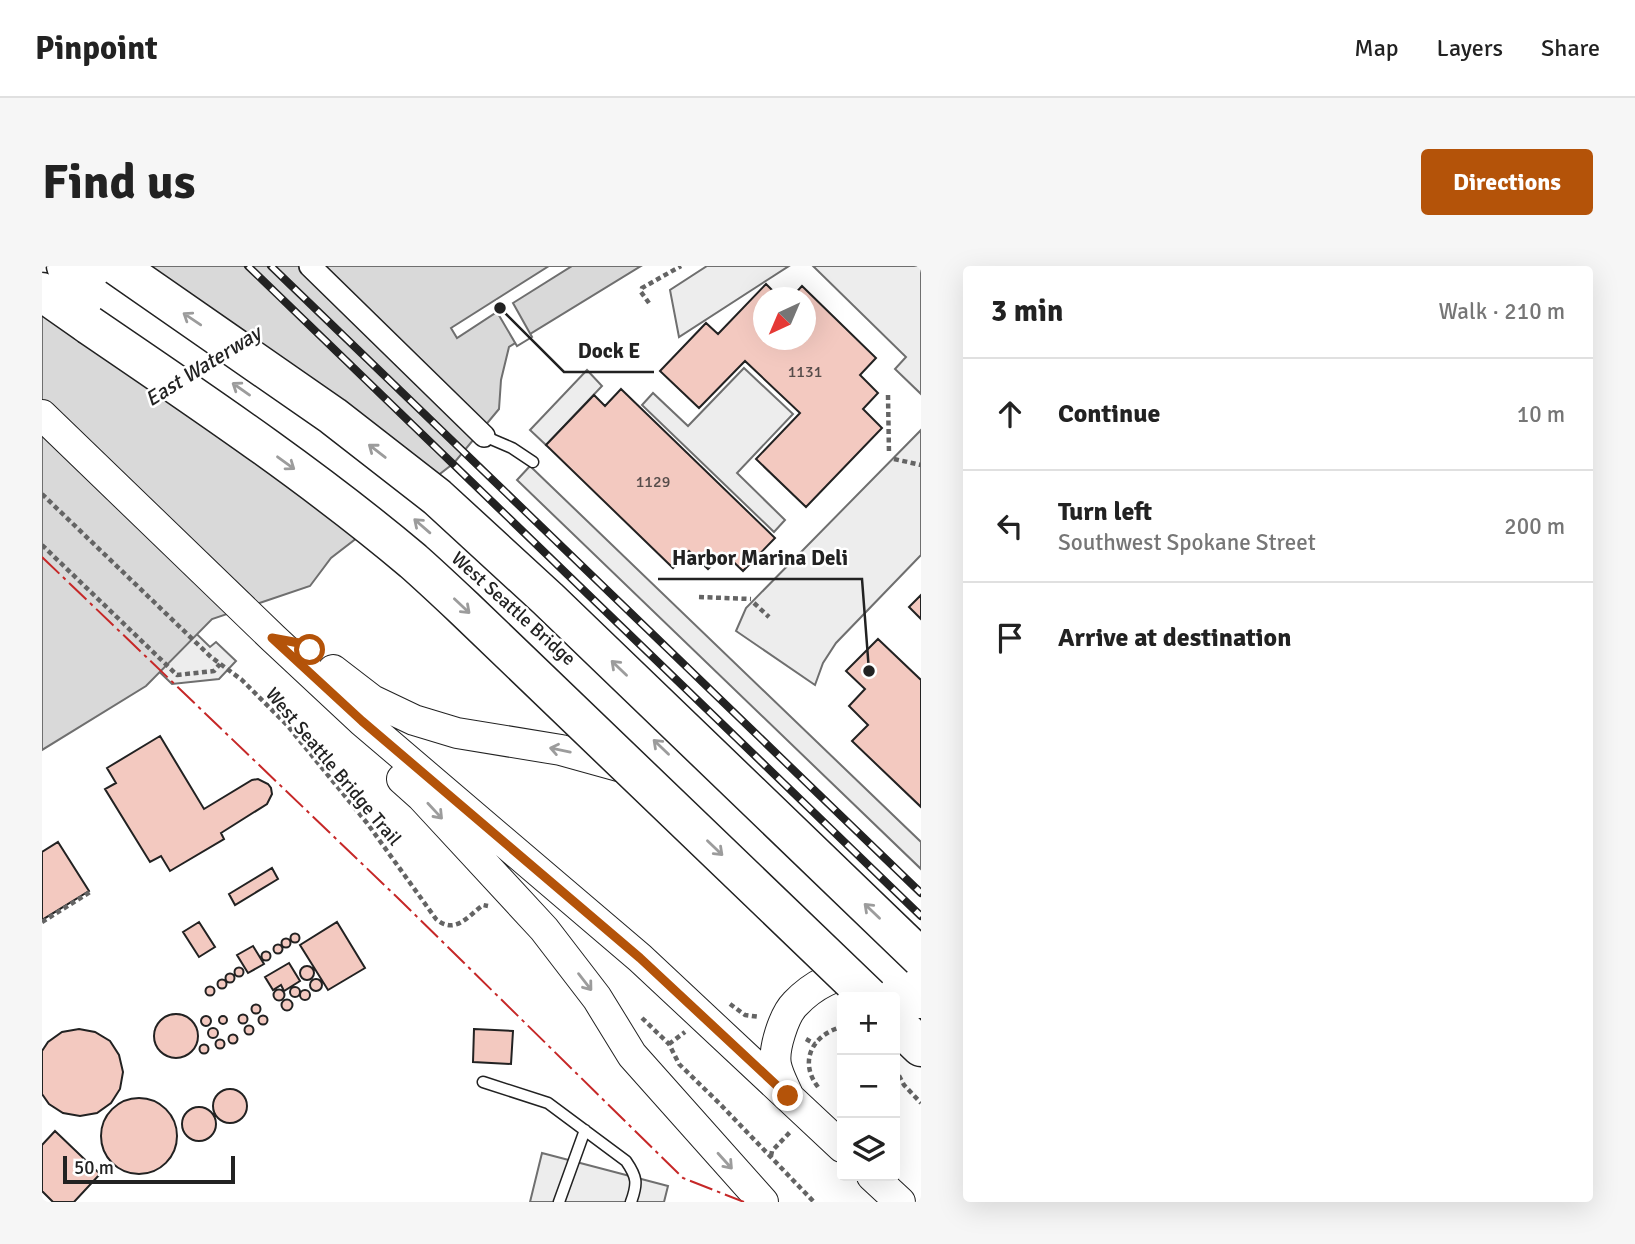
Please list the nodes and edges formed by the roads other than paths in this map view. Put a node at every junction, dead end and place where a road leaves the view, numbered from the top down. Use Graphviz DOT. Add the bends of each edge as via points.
graph roads {
  1 [pos="66,266"];
  2 [pos="117,266"];
  3 [pos="310,266"];
  4 [pos="42,295"];
  5 [pos="42,415"];
  6 [pos="484,436"];
  7 [pos="533,462"];
  8 [pos="272,638"];
  9 [pos="921,958"];
  10 [pos="894,992"];
  11 [pos="900,995"];
  12 [pos="900,999"];
  13 [pos="921,1007"];
  14 [pos="921,1023"];
  15 [pos="900,1026"];
  16 [pos="921,1047"];
  17 [pos="483,1082"];
  18 [pos="788,1096"];
  19 [pos="585,1130"];
  20 [pos="837,1142"];
  21 [pos="877,1181"];
  22 [pos="559,1202"];
  23 [pos="631,1202"];
  24 [pos="763,1202"];
  25 [pos="900,1202"];
  10 -- 1 [label="highway, West Seattle Bridge, one-way" via="527,618 407,512"];
  9 -- 2 [label="highway, one-way, bridge" via="437,498 333,416"];
  3 -- 6 [label="street"];
  4 -- 10 [label="highway, West Seattle Bridge, one-way, bridge" via="205,404 412,561"];
  5 -- 8 [label="street"];
  6 -- 7 [label="lane"];
  10 -- 8 [label="street, one-way" via="732,827 685,791 647,774 561,750 457,733 414,720 372,700 299,643"];
  8 -- 18 [label="street" via="362,721 640,958"];
  8 -- 24 [label="street, one-way" via="309,693 421,796 544,929 597,998 632,1055"];
  10 -- 18 [label="street" via="852,973 822,982 793,1006 778,1038 776,1064"];
  11 -- 13 [label="street"];
  12 -- 14 [label="street"];
  15 -- 16 [label="highway"];
  17 -- 19 [label="lane" via="548,1103"];
  18 -- 20 [label="street"];
  19 -- 22 [label="lane"];
  19 -- 23 [label="lane" via="626,1160 635,1173"];
  21 -- 25 [label="street"];
}
